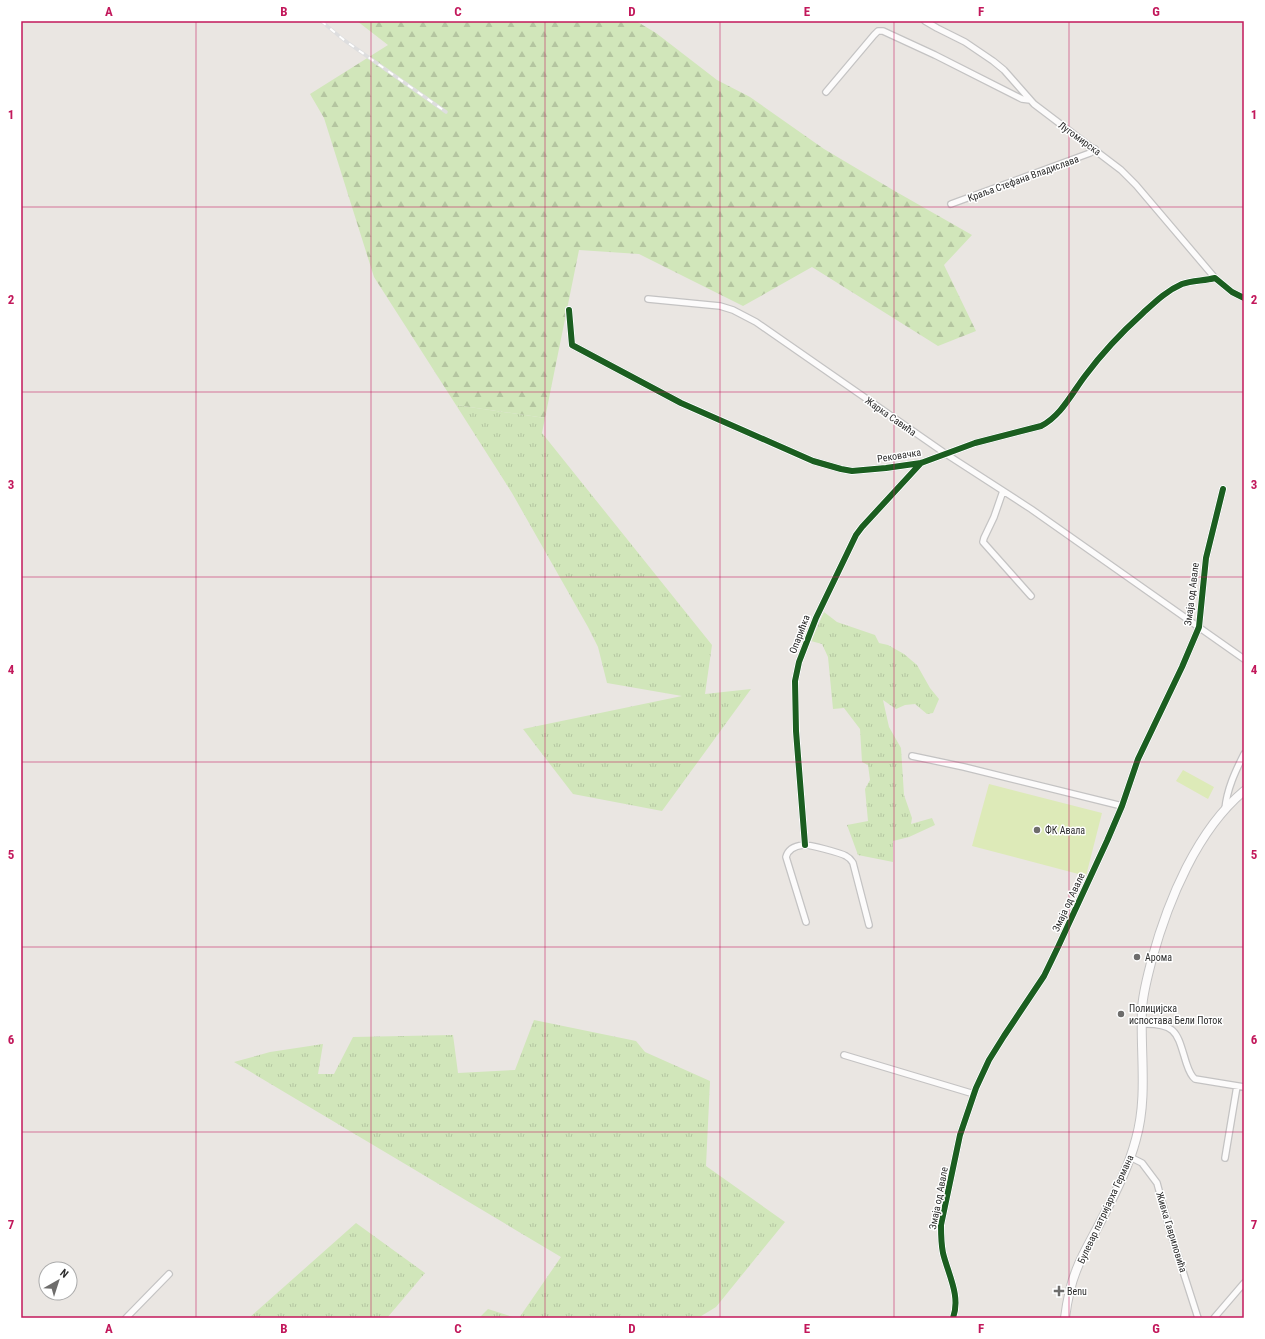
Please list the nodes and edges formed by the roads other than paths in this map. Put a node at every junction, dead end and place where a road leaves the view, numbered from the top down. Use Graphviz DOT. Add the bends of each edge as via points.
graph roads {
  1 [pos="925,21"];
  2 [pos="826,92"];
  3 [pos="1030,100"];
  4 [pos="1095,149"];
  5 [pos="951,204"];
  6 [pos="1214,278"];
  7 [pos="1244,298"];
  8 [pos="648,299"];
  9 [pos="569,310"];
  10 [pos="946,454"];
  11 [pos="921,463"];
  12 [pos="1223,489"];
  13 [pos="1003,491"];
  14 [pos="1031,596"];
  15 [pos="1199,627"];
  16 [pos="1244,659"];
  17 [pos="1244,754"];
  18 [pos="912,756"];
  19 [pos="1244,791"];
  20 [pos="1122,806"];
  21 [pos="1225,809"];
  22 [pos="805,845"];
  23 [pos="806,922"];
  24 [pos="869,925"];
  25 [pos="1142,1024"];
  26 [pos="844,1055"];
  27 [pos="1237,1086"];
  28 [pos="1244,1088"];
  29 [pos="974,1094"];
  30 [pos="1130,1157"];
  31 [pos="1225,1158"];
  32 [pos="169,1274"];
  33 [pos="1244,1283"];
  34 [pos="126,1318"];
  35 [pos="953,1318"];
  36 [pos="1065,1318"];
  37 [pos="1198,1318"];
  38 [pos="1214,1318"];
  1 -- 3 [label="street, Лугомирска" via="965,42 993,61"];
  2 -- 3 [label="street" via="874,34 883,31 1022,99"];
  3 -- 4 [label="street, Лугомирска"];
  4 -- 5 [label="street, Краља Стефана Владислава"];
  4 -- 6 [label="street, Лугомирска" via="1136,184"];
  6 -- 7 [label="street"];
  6 -- 10 [label="street, Рековачка" via="1185,283 1161,296 1103,353 1060,409 1046,423"];
  8 -- 10 [label="street, Жарка Савића" via="720,306 733,310 761,326"];
  9 -- 11 [label="street, Рековачка" via="572,345 681,403 808,459 852,471"];
  10 -- 11 [label="street, Рековачка"];
  10 -- 13 [label="street, Жарка Савића"];
  11 -- 22 [label="street, Опарићка" via="856,535 816,618 799,662 795,681 796,731"];
  12 -- 15 [label="street, Змаја од Авале" via="1206,558"];
  13 -- 14 [label="street" via="983,542"];
  13 -- 15 [label="street, Жарка Савића"];
  15 -- 16 [label="street, Жарка Савића"];
  15 -- 20 [label="street, Змаја од Авале" via="1138,759"];
  17 -- 21 [label="street" via="1228,790"];
  18 -- 20 [label="street"];
  19 -- 21 [label="main road, Булевар патријарха Германа"];
  20 -- 29 [label="street, Змаја од Авале" via="1044,976 992,1056"];
  21 -- 25 [label="main road, Булевар патријарха Германа" via="1185,871 1159,934 1146,984"];
  22 -- 23 [label="street" via="790,849 786,857"];
  22 -- 24 [label="street" via="844,855 852,860"];
  25 -- 27 [label="street" via="1162,1025 1172,1030 1179,1040 1188,1069 1194,1079"];
  25 -- 30 [label="main road, Булевар патријарха Германа" via="1141,1109"];
  26 -- 29 [label="street"];
  27 -- 28 [label="street"];
  27 -- 31 [label="street"];
  29 -- 35 [label="street, Змаја од Авале" via="960,1135 941,1225 940,1240 956,1298"];
  30 -- 36 [label="main road, Булевар патријарха Германа" via="1076,1270"];
  30 -- 37 [label="street, Живка Гавриловића" via="1146,1167 1157,1183"];
  32 -- 34 [label="street"];
  33 -- 38 [label="street"];
}
